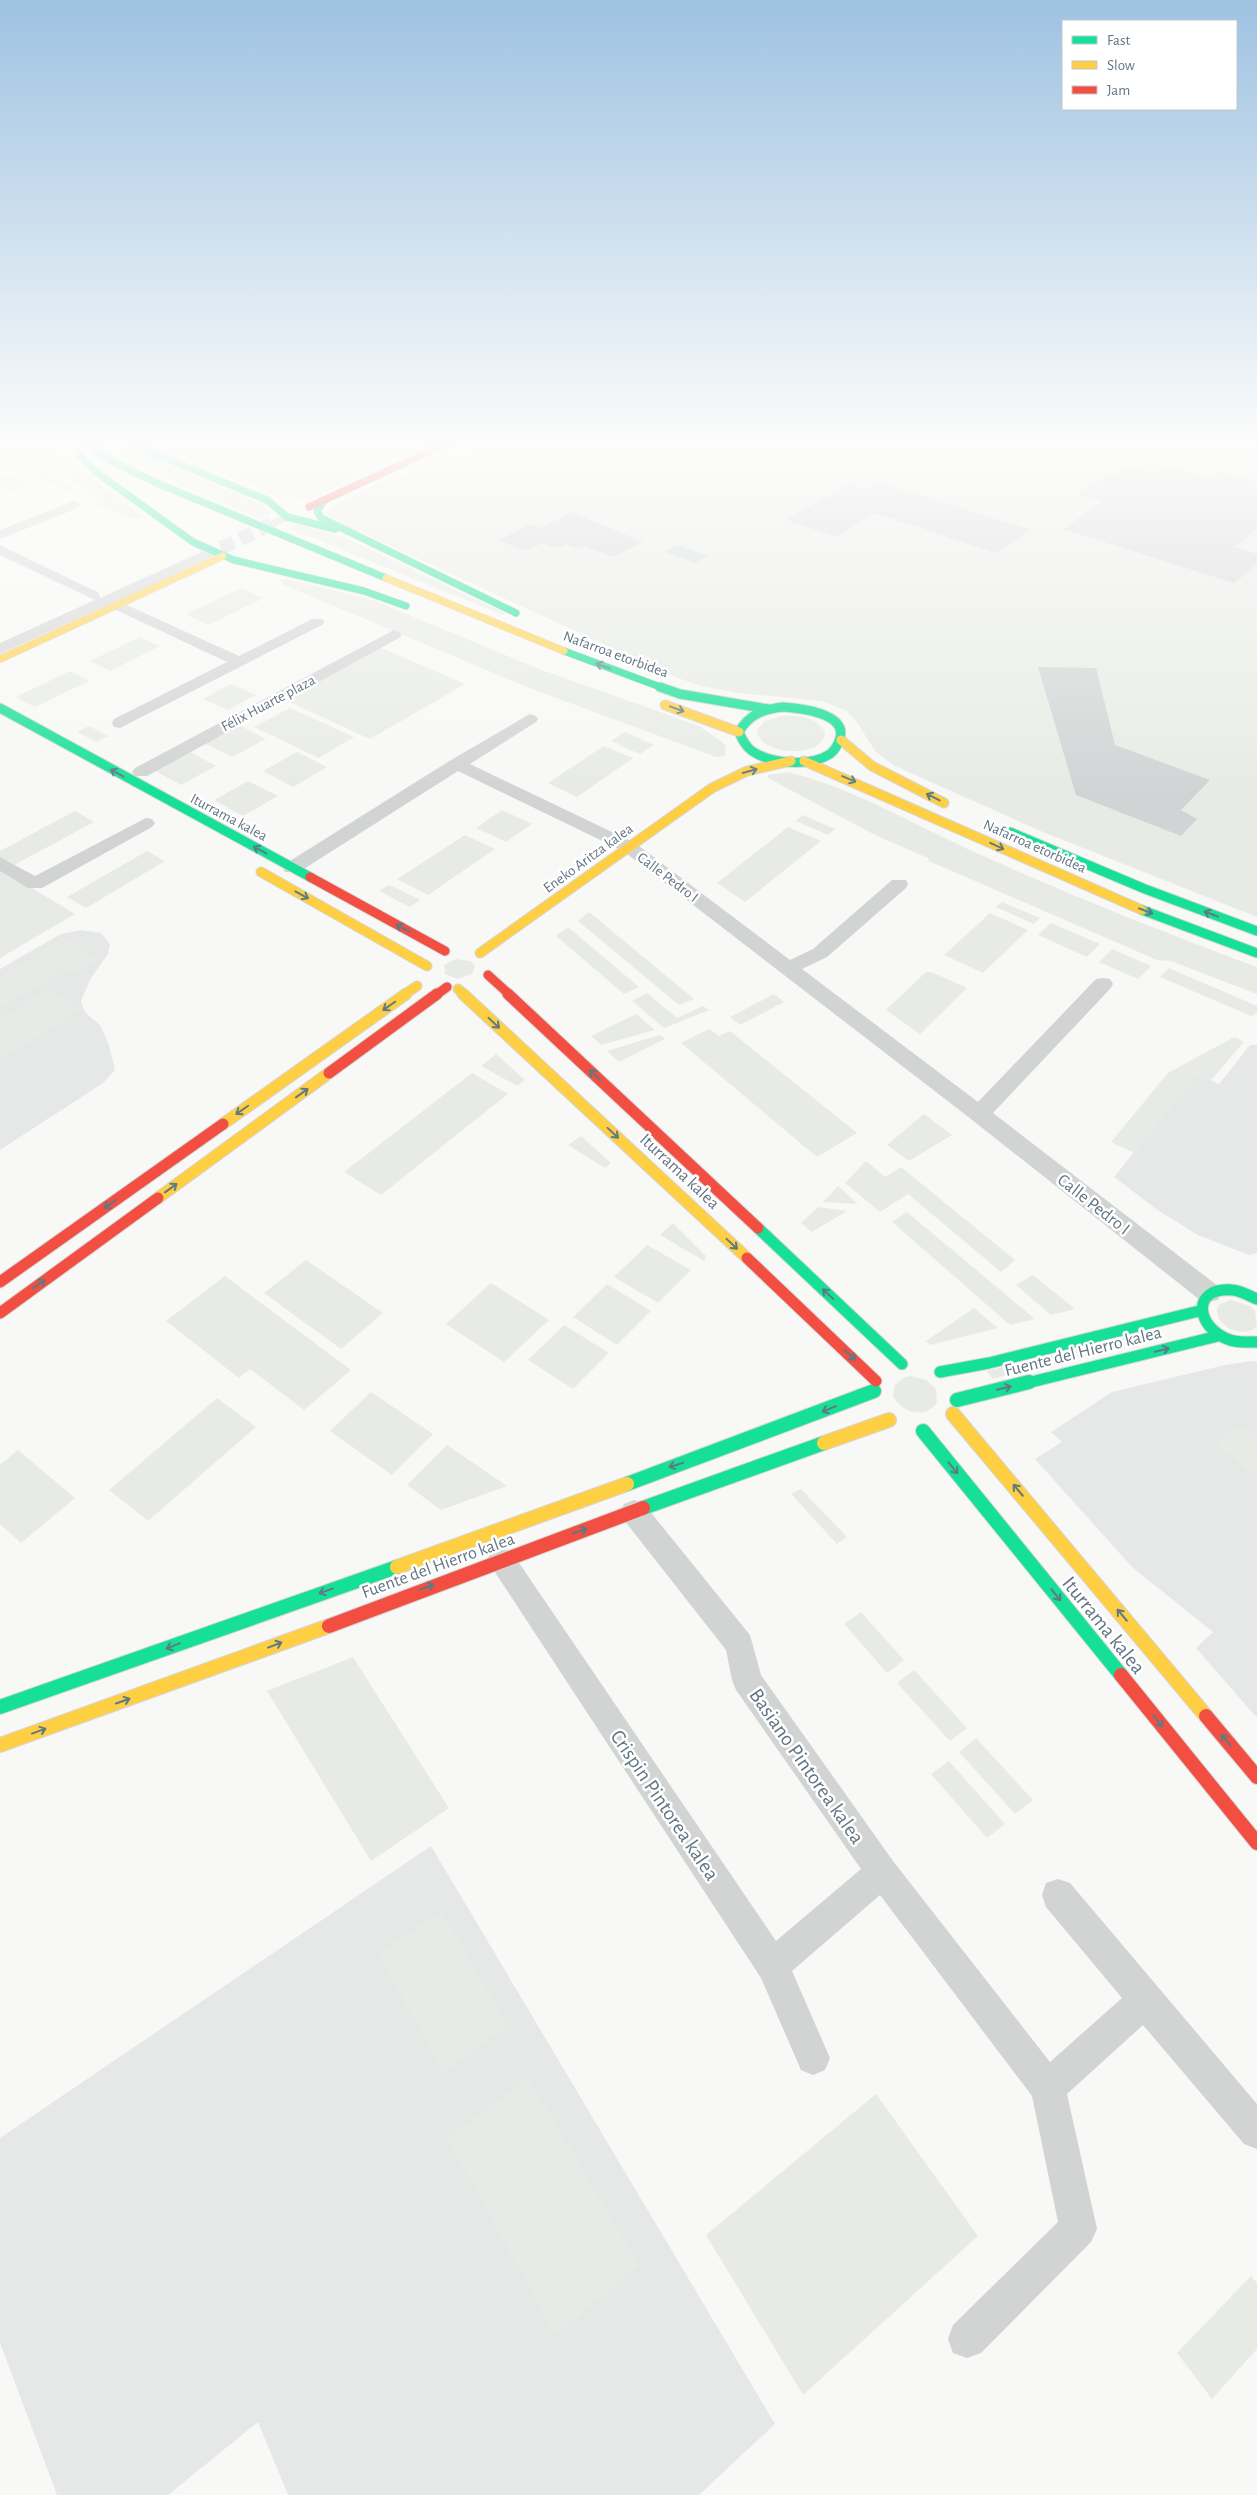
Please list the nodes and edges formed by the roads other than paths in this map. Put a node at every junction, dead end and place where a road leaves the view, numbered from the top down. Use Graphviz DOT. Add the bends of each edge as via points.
graph roads {
  1 [pos="23,560"];
  2 [pos="179,560"];
  3 [pos="183,560"];
  4 [pos="213,560"];
  5 [pos="236,560"];
  6 [pos="342,560"];
  7 [pos="405,560"];
  8 [pos="332,570"];
  9 [pos="94,596"];
  10 [pos="117,605"];
  11 [pos="529,620"];
  12 [pos="317,622"];
  13 [pos="394,635"];
  14 [pos="0,639"];
  15 [pos="580,644"];
  16 [pos="0,649"];
  17 [pos="0,659"];
  18 [pos="239,662"];
  19 [pos="655,701"];
  20 [pos="734,704"];
  21 [pos="0,708"];
  22 [pos="768,709"];
  23 [pos="530,720"];
  24 [pos="120,723"];
  25 [pos="739,732"];
  26 [pos="841,740"];
  27 [pos="791,761"];
  28 [pos="804,761"];
  29 [pos="457,764"];
  30 [pos="733,765"];
  31 [pos="141,772"];
  32 [pos="712,788"];
  33 [pos="956,808"];
  34 [pos="146,823"];
  35 [pos="1001,828"];
  36 [pos="629,847"];
  37 [pos="0,863"];
  38 [pos="249,866"];
  39 [pos="292,868"];
  40 [pos="899,884"];
  41 [pos="1257,931"];
  42 [pos="446,951"];
  43 [pos="480,953"];
  44 [pos="1257,953"];
  45 [pos="787,969"];
  46 [pos="430,975"];
  47 [pos="482,980"];
  48 [pos="1103,984"];
  49 [pos="453,988"];
  50 [pos="979,1114"];
  51 [pos="0,1282"];
  52 [pos="1257,1298"];
  53 [pos="1204,1302"];
  54 [pos="0,1313"];
  55 [pos="1218,1336"];
  56 [pos="1257,1342"];
  57 [pos="902,1364"];
  58 [pos="917,1364"];
  59 [pos="954,1391"];
  60 [pos="876,1395"];
  61 [pos="893,1422"];
  62 [pos="923,1429"];
  63 [pos="634,1512"];
  64 [pos="501,1560"];
  65 [pos="0,1707"];
  66 [pos="0,1745"];
  67 [pos="1257,1777"];
  68 [pos="1257,1843"];
  69 [pos="882,1872"];
  70 [pos="1058,1896"];
  71 [pos="773,1966"];
  72 [pos="1145,2000"];
  73 [pos="813,2058"];
  74 [pos="1048,2088"];
  75 [pos="1257,2130"];
  76 [pos="967,2339"];
  1 -- 9 [label="street"];
  2 -- 9 [label="main road"];
  3 -- 16 [label="street"];
  4 -- 10 [label="main road"];
  5 -- 8 [label="main road" via="364,591 418,608"];
  20 -- 6 [label="main road, Nafarroa etorbidea, one-way" via="680,694 538,641"];
  7 -- 11 [label="main road"];
  9 -- 14 [label="main road"];
  10 -- 17 [label="main road"];
  10 -- 18 [label="street"];
  12 -- 18 [label="street"];
  13 -- 31 [label="street, Félix Huarte plaza"];
  15 -- 20 [label="main road" via="648,676"];
  18 -- 24 [label="street"];
  19 -- 25 [label="main road, Nafarroa etorbidea, one-way"];
  20 -- 22 [label="main road, Nafarroa etorbidea"];
  39 -- 21 [label="main road, Iturrama kalea, one-way"];
  22 -- 25 [label="main road" via="747,718"];
  22 -- 26 [label="main road" via="799,708 827,716 836,723"];
  23 -- 29 [label="street"];
  25 -- 27 [label="main road" via="742,749"];
  26 -- 28 [label="main road" via="829,754"];
  33 -- 26 [label="main road, one-way" via="872,766"];
  27 -- 28 [label="main road"];
  32 -- 27 [label="main road, Eneko Aritza kalea, one-way" via="747,771"];
  28 -- 44 [label="main road, Nafarroa etorbidea, one-way" via="1135,907"];
  29 -- 36 [label="street, Calle Pedro I"];
  29 -- 39 [label="street"];
  30 -- 32 [label="main road, Eneko Aritza kalea"];
  32 -- 36 [label="main road, Eneko Aritza kalea"];
  34 -- 37 [label="street" via="35,884"];
  41 -- 35 [label="main road, Nafarroa etorbidea, one-way" via="1145,889"];
  36 -- 43 [label="main road, Eneko Aritza kalea"];
  36 -- 45 [label="street, Calle Pedro I"];
  38 -- 46 [label="main road, Iturrama kalea, one-way"];
  42 -- 39 [label="main road, Iturrama kalea, one-way"];
  40 -- 45 [label="street" via="820,953"];
  42 -- 43 [label="main road" via="463,949"];
  42 -- 46 [label="main road" via="434,957"];
  43 -- 47 [label="main road" via="490,962"];
  45 -- 50 [label="street, Calle Pedro I"];
  46 -- 49 [label="main road"];
  46 -- 51 [label="main road, one-way"];
  47 -- 49 [label="main road"];
  57 -- 47 [label="main road, Iturrama kalea, one-way"];
  48 -- 50 [label="street"];
  54 -- 49 [label="main road, one-way"];
  49 -- 60 [label="main road, Iturrama kalea, one-way" via="731,1243"];
  50 -- 53 [label="street, Calle Pedro I" via="1166,1262"];
  52 -- 53 [label="main road, Fuente del Hierro kalea" via="1229,1288"];
  53 -- 55 [label="main road" via="1205,1324"];
  53 -- 59 [label="main road, Fuente del Hierro kalea" via="989,1363 936,1371"];
  55 -- 56 [label="main road" via="1233,1342"];
  59 -- 55 [label="main road, Fuente del Hierro kalea, one-way"];
  57 -- 58 [label="main road"];
  57 -- 60 [label="main road, Fuente del Hierro kalea" via="886,1370"];
  67 -- 59 [label="main road, Iturrama kalea, one-way" via="950,1418"];
  60 -- 61 [label="main road, Iturrama kalea"];
  60 -- 65 [label="main road, Fuente del Hierro kalea, one-way"];
  61 -- 63 [label="main road, Fuente del Hierro kalea"];
  62 -- 68 [label="main road, Iturrama kalea, one-way"];
  64 -- 63 [label="main road, Fuente del Hierro kalea, one-way"];
  63 -- 69 [label="street, Basiano Pintorea kalea" via="740,1645 747,1680"];
  66 -- 64 [label="main road, Fuente del Hierro kalea, one-way"];
  64 -- 71 [label="street, Crispin Pintorea kalea"];
  69 -- 71 [label="street"];
  69 -- 74 [label="street, Basiano Pintorea kalea"];
  70 -- 72 [label="street"];
  71 -- 73 [label="street, Crispin Pintorea kalea"];
  72 -- 74 [label="street"];
  72 -- 75 [label="street"];
  74 -- 76 [label="street" via="1078,2228"];
}
